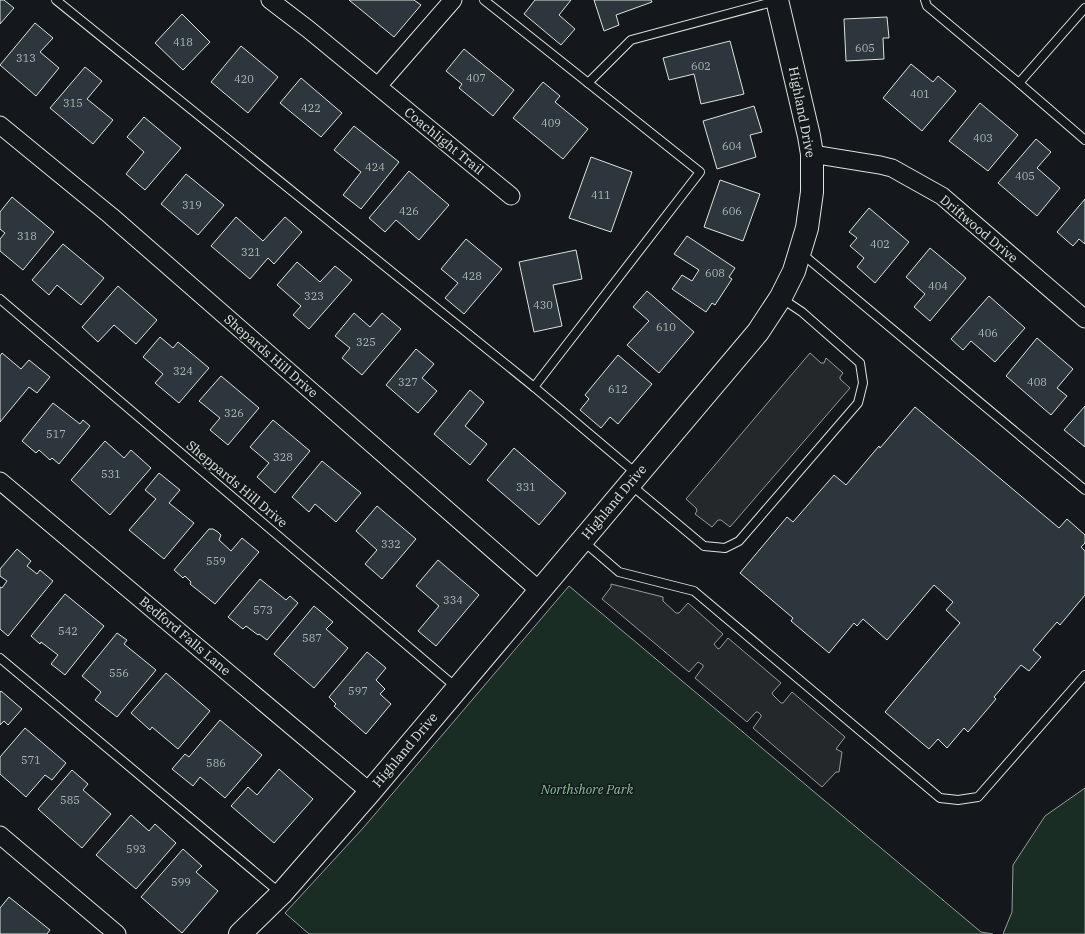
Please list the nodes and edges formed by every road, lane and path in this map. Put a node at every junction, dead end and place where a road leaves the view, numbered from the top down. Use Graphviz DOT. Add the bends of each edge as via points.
graph roads {
  1 [pos="56,0"];
  2 [pos="270,0"];
  3 [pos="454,0"];
  4 [pos="484,0"];
  5 [pos="777,0"];
  6 [pos="925,0"];
  7 [pos="1085,8"];
  8 [pos="588,83"];
  9 [pos="1019,83"];
  10 [pos="378,86"];
  11 [pos="0,124"];
  12 [pos="1085,140"];
  13 [pos="812,154"];
  14 [pos="511,196"];
  15 [pos="800,252"];
  16 [pos="781,297"];
  17 [pos="0,298"];
  18 [pos="1085,319"];
  19 [pos="534,387"];
  20 [pos="633,479"];
  21 [pos="0,481"];
  22 [pos="1085,490"];
  23 [pos="582,540"];
  24 [pos="540,591"];
  25 [pos="0,658"];
  26 [pos="1085,675"];
  27 [pos="458,688"];
  28 [pos="370,792"];
  29 [pos="0,835"];
  30 [pos="281,894"];
  31 [pos="117,934"];
  32 [pos="240,934"];
  1 -- 19 [label="lane"];
  2 -- 10 [label="street, Coachlight Trail"];
  3 -- 10 [label="street"];
  4 -- 8 [label="lane"];
  5 -- 8 [label="lane" via="631,40"];
  5 -- 13 [label="street, Highland Drive"];
  6 -- 9 [label="lane" via="927,6"];
  7 -- 9 [label="lane"];
  8 -- 19 [label="lane" via="700,172"];
  9 -- 12 [label="lane"];
  10 -- 14 [label="street, Coachlight Trail"];
  11 -- 24 [label="street, Shepards Hill Drive" via="111,216"];
  13 -- 15 [label="street, Highland Drive" via="810,211"];
  13 -- 18 [label="street, Driftwood Drive" via="880,164 942,196"];
  15 -- 16 [label="street, Highland Drive"];
  15 -- 22 [label="lane"];
  16 -- 20 [label="street, Highland Drive" via="758,332"];
  16 -- 20 [label="lane" via="860,363 863,383 858,403 739,542 725,548 704,546"];
  17 -- 27 [label="lane, Sheppards Hill Drive"];
  19 -- 20 [label="lane"];
  20 -- 23 [label="street, Highland Drive"];
  21 -- 28 [label="street, Bedford Falls Lane"];
  23 -- 24 [label="street, Highland Drive"];
  23 -- 26 [label="lane" via="619,572 694,591 940,798 958,800 978,797"];
  24 -- 27 [label="street, Highland Drive"];
  25 -- 30 [label="lane"];
  27 -- 28 [label="street, Highland Drive"];
  28 -- 30 [label="street, Highland Drive"];
  29 -- 31 [label="street"];
  30 -- 32 [label="street, Highland Drive"];
}
